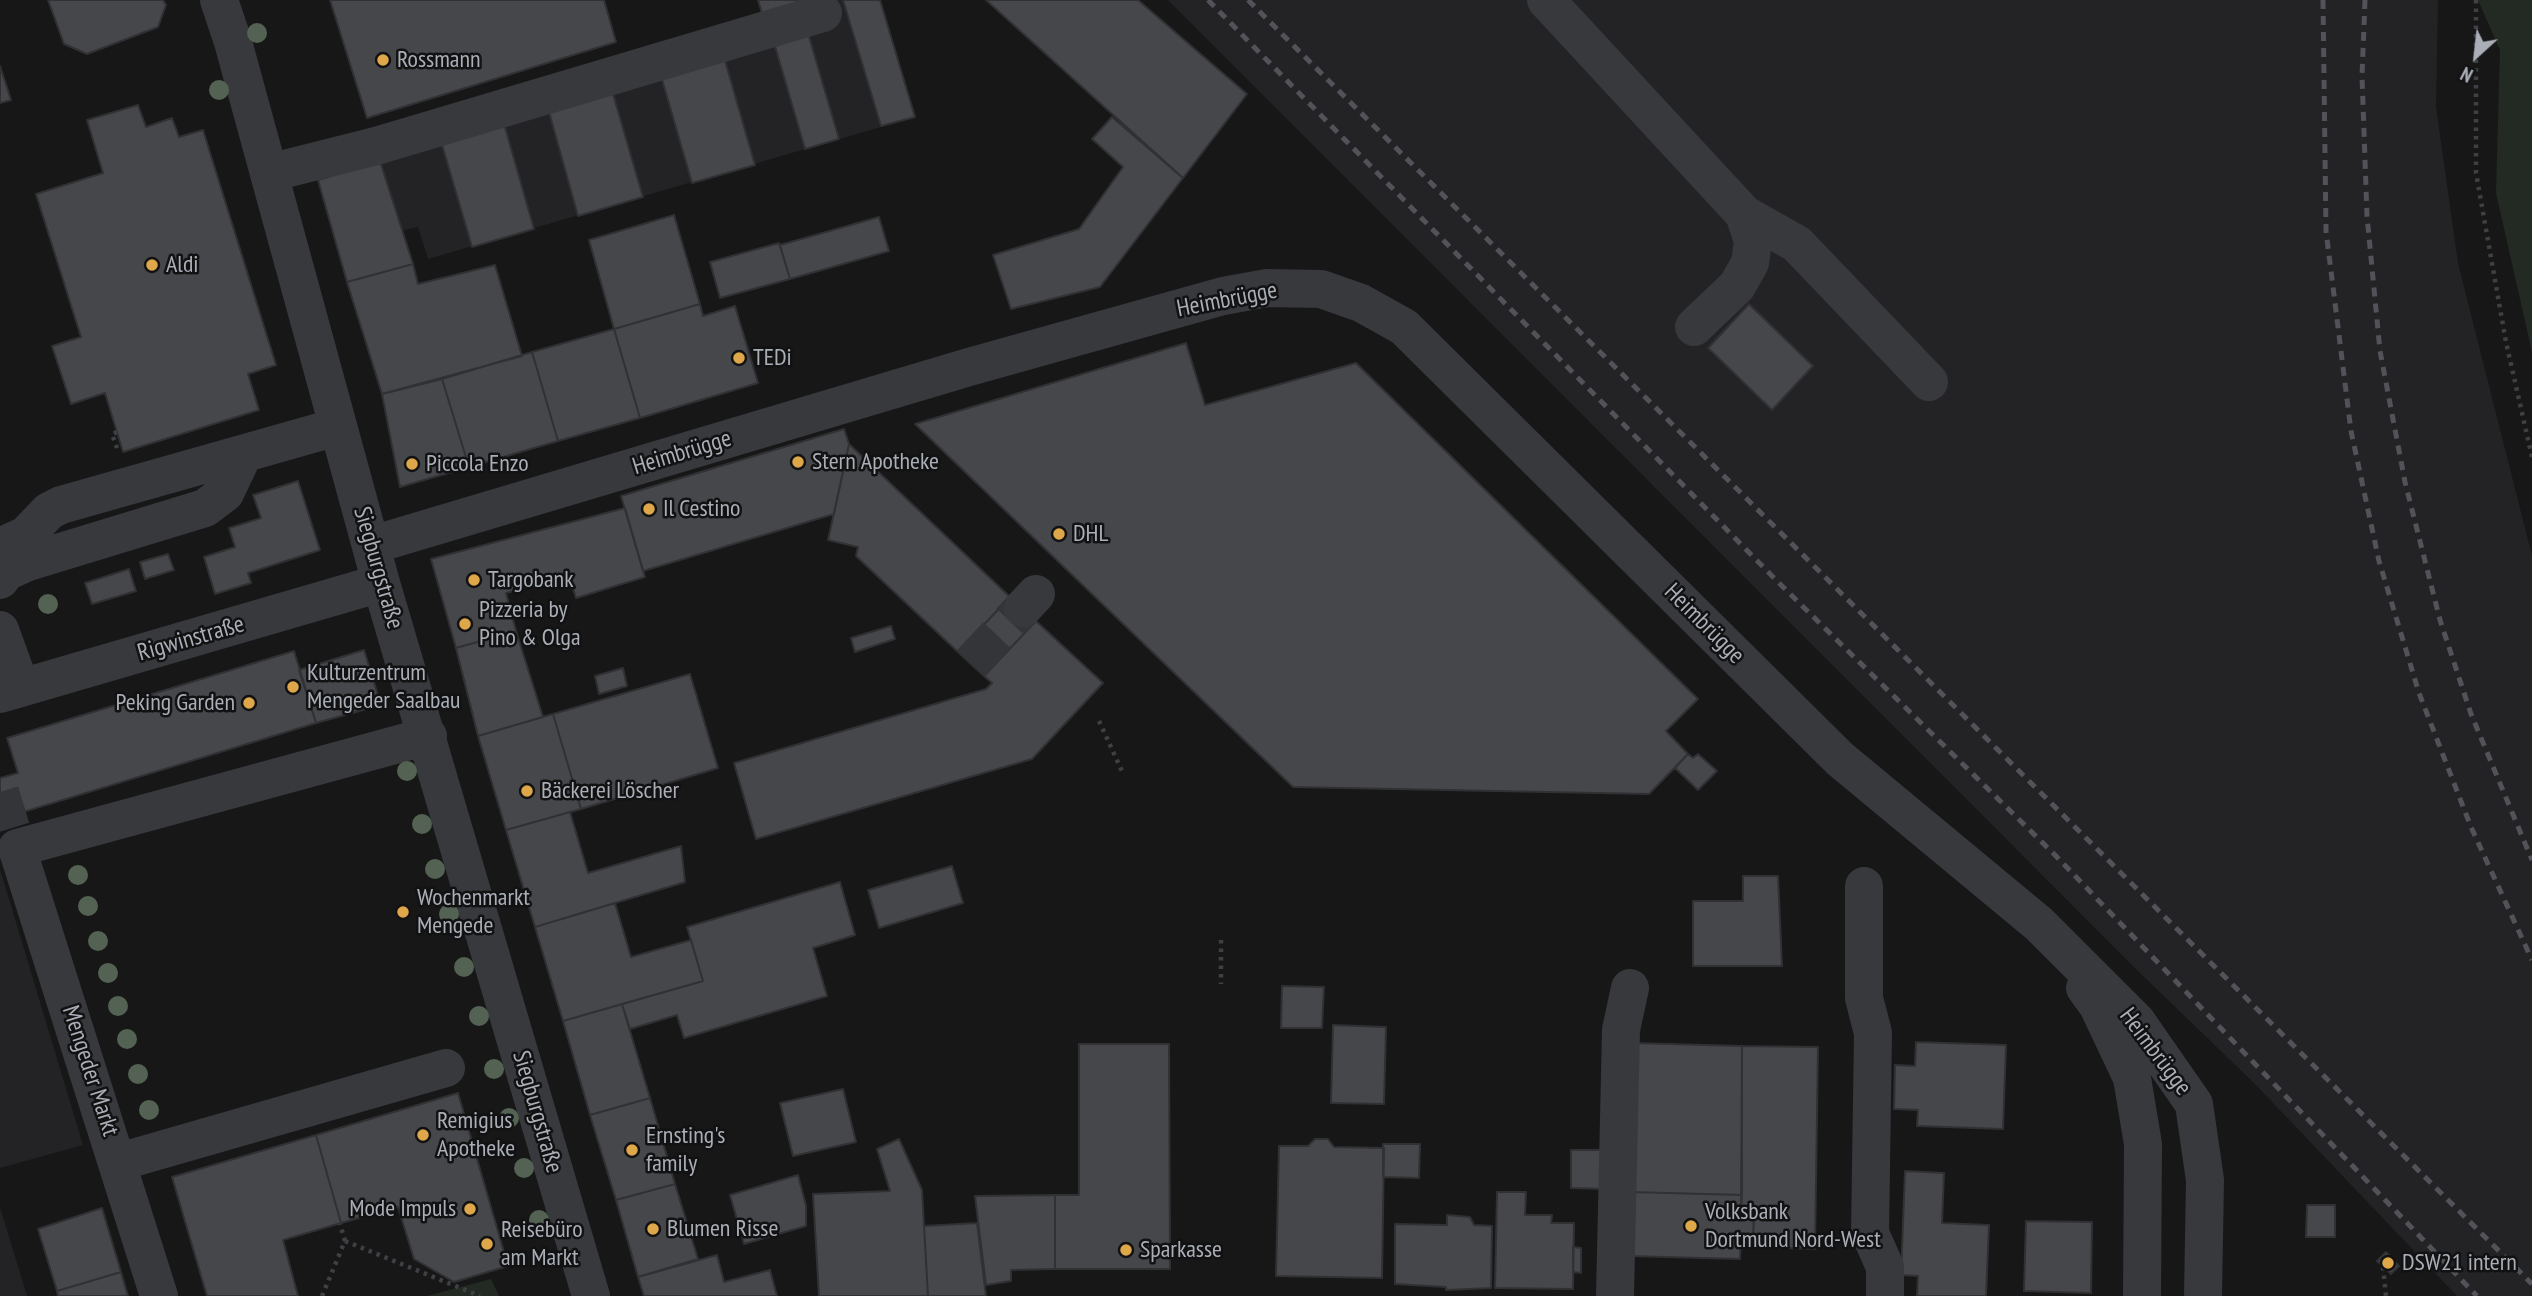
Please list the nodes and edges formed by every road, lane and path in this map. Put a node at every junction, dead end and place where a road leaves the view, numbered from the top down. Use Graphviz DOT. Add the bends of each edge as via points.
graph roads {
  1 [pos="219,0"];
  2 [pos="1546,0"];
  3 [pos="2476,0"];
  4 [pos="823,13"];
  5 [pos="269,173"];
  6 [pos="1744,214"];
  7 [pos="1694,327"];
  8 [pos="1929,382"];
  9 [pos="337,428"];
  10 [pos="243,455"];
  11 [pos="2532,457"];
  12 [pos="372,545"];
  13 [pos="0,547"];
  14 [pos="0,580"];
  15 [pos="381,583"];
  16 [pos="0,630"];
  17 [pos="10,691"];
  18 [pos="1099,721"];
  19 [pos="428,736"];
  20 [pos="1122,771"];
  21 [pos="1864,886"];
  22 [pos="2039,924"];
  23 [pos="1220,940"];
  24 [pos="1221,984"];
  25 [pos="1630,988"];
  26 [pos="446,1068"];
  27 [pos="119,1162"];
  28 [pos="341,1224"];
  29 [pos="345,1241"];
  30 [pos="2383,1267"];
  31 [pos="159,1296"];
  32 [pos="322,1296"];
  33 [pos="480,1296"];
  34 [pos="591,1296"];
  35 [pos="1615,1296"];
  36 [pos="1885,1296"];
  37 [pos="2142,1296"];
  38 [pos="2203,1296"];
  39 [pos="2386,1296"];
  1 -- 5 [label="street, Siegburgstraße"];
  2 -- 6 [label="street"];
  3 -- 11 [label="path" via="2476,173"];
  4 -- 5 [label="street" via="376,146"];
  5 -- 9 [label="street, Siegburgstraße"];
  6 -- 7 [label="street" via="1753,241 1750,263 1737,286"];
  6 -- 8 [label="street" via="1797,244"];
  9 -- 10 [label="street"];
  9 -- 12 [label="street, Siegburgstraße"];
  10 -- 13 [label="street" via="61,505 49,510 26,535"];
  10 -- 14 [label="street" via="225,493 205,508 28,562"];
  12 -- 15 [label="street, Siegburgstraße"];
  12 -- 22 [label="street, Heimbrügge" via="1223,296 1267,288 1321,289 1361,303 1404,327 1840,759"];
  15 -- 17 [label="street, Rigwinstraße"];
  15 -- 19 [label="street, Siegburgstraße"];
  16 -- 17 [label="street"];
  18 -- 20 [label="path"];
  19 -- 27 [label="street, Mengeder Markt" via="17,848"];
  19 -- 34 [label="street, Siegburgstraße"];
  21 -- 36 [label="street" via="1864,998 1872,1033 1870,1233 1885,1267"];
  22 -- 37 [label="street, Heimbrügge" via="2098,1006 2132,1078 2143,1143"];
  22 -- 38 [label="street, Heimbrügge" via="2137,1022 2194,1104 2205,1181"];
  23 -- 24 [label="path"];
  25 -- 35 [label="street" via="1621,1030"];
  26 -- 27 [label="street"];
  27 -- 31 [label="street, Mengeder Markt"];
  28 -- 29 [label="path"];
  29 -- 32 [label="path"];
  29 -- 33 [label="path"];
  30 -- 39 [label="path"];
}
